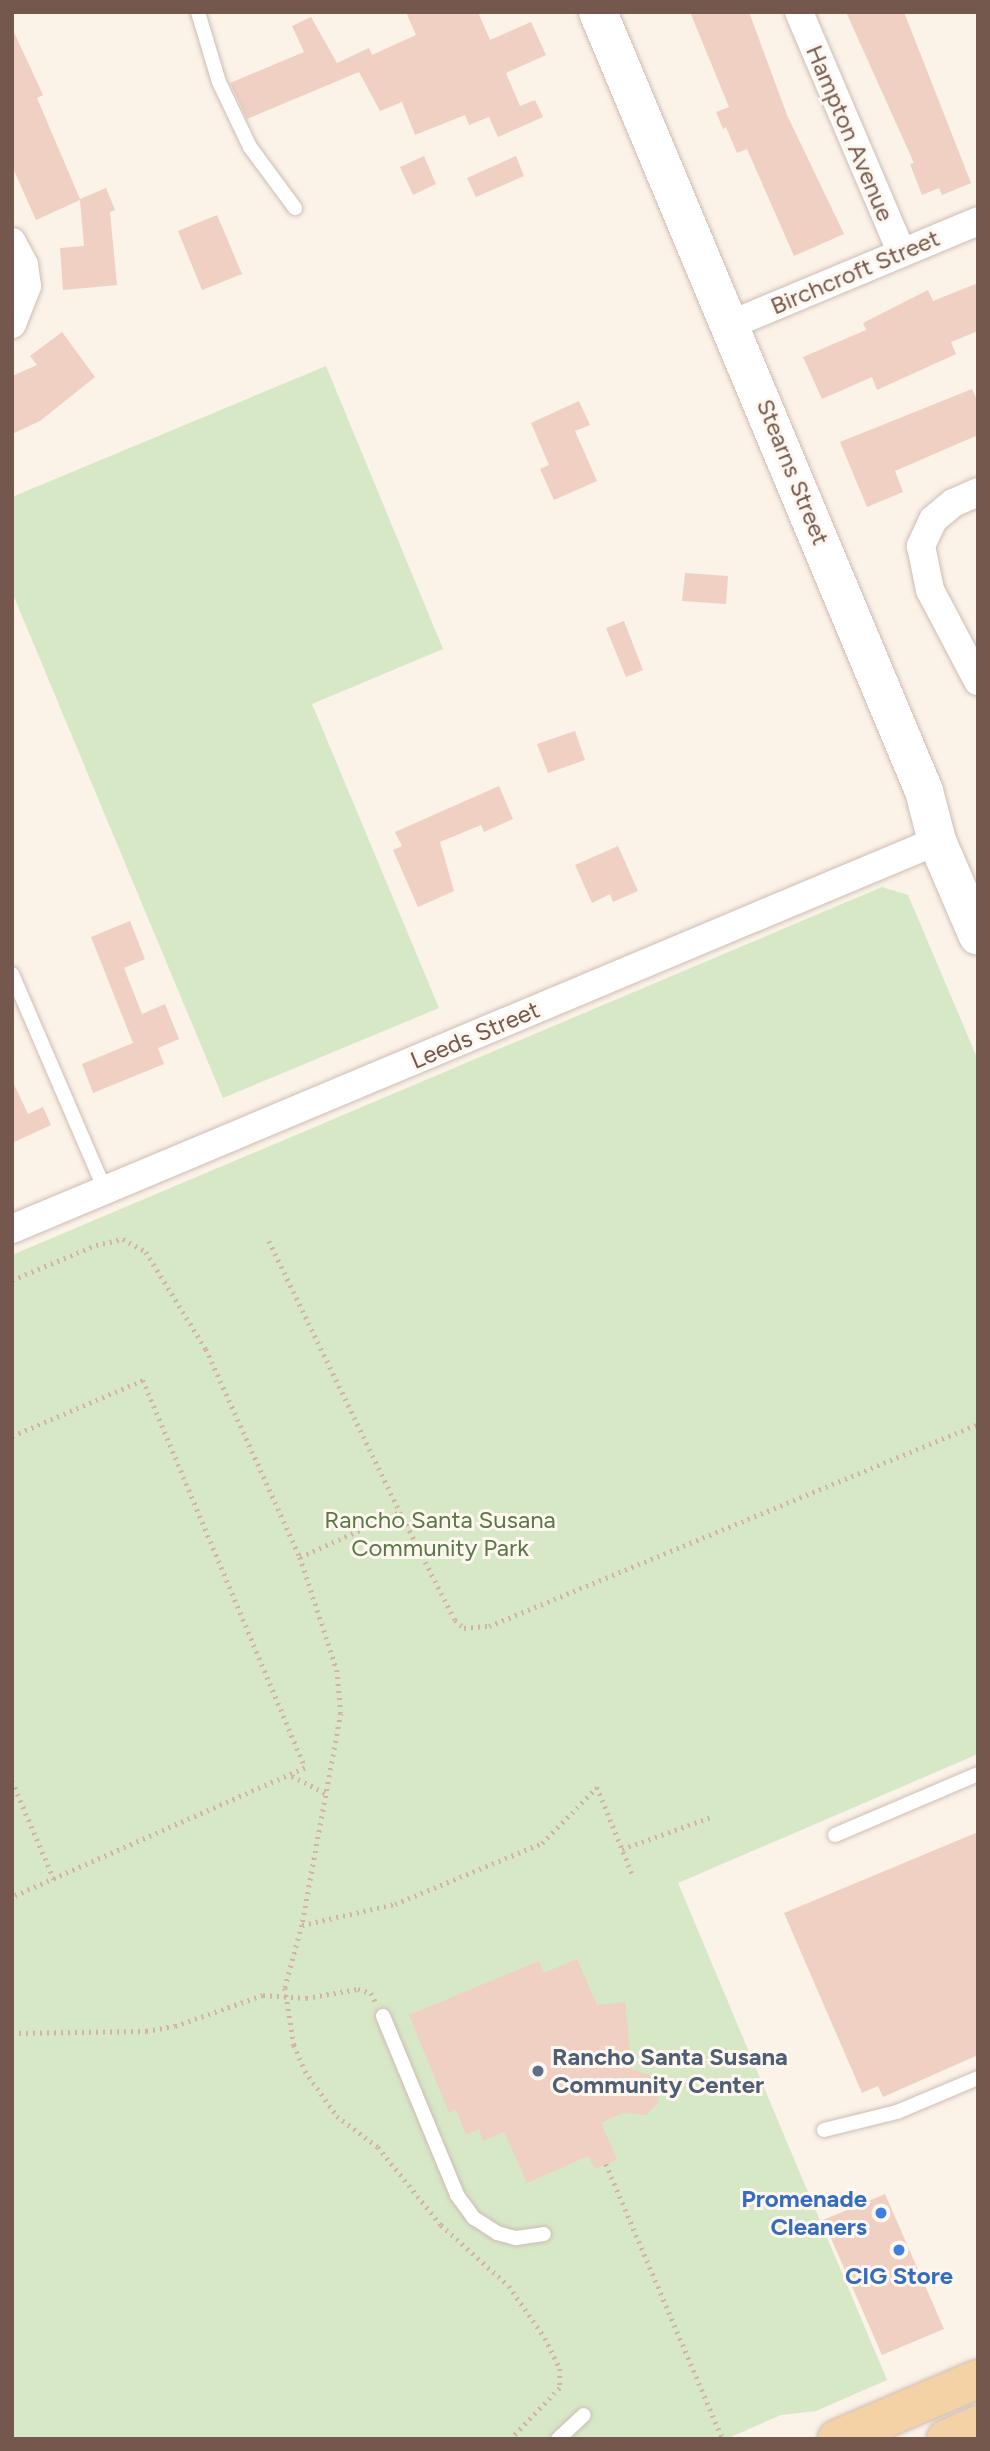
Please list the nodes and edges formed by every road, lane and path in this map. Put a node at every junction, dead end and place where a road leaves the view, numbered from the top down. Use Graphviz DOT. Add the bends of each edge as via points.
graph roads {
  1 [pos="198,12"];
  2 [pos="598,12"];
  3 [pos="799,12"];
  4 [pos="295,208"];
  5 [pos="978,221"];
  6 [pos="12,242"];
  7 [pos="902,253"];
  8 [pos="17,315"];
  9 [pos="732,324"];
  10 [pos="978,492"];
  11 [pos="978,681"];
  12 [pos="937,841"];
  13 [pos="978,936"];
  14 [pos="12,974"];
  15 [pos="105,1190"];
  16 [pos="12,1229"];
  17 [pos="269,1241"];
  18 [pos="12,1280"];
  19 [pos="978,1424"];
  20 [pos="12,1436"];
  21 [pos="400,1512"];
  22 [pos="300,1557"];
  23 [pos="978,1773"];
  24 [pos="291,1776"];
  25 [pos="12,1781"];
  26 [pos="326,1793"];
  27 [pos="711,1817"];
  28 [pos="835,1835"];
  29 [pos="622,1849"];
  30 [pos="632,1873"];
  31 [pos="54,1880"];
  32 [pos="12,1897"];
  33 [pos="302,1925"];
  34 [pos="285,1997"];
  35 [pos="383,2016"];
  36 [pos="12,2033"];
  37 [pos="978,2078"];
  38 [pos="824,2130"];
  39 [pos="606,2164"];
  40 [pos="544,2234"];
  41 [pos="978,2379"];
  42 [pos="584,2415"];
  43 [pos="978,2425"];
  44 [pos="512,2439"];
  45 [pos="558,2439"];
  46 [pos="723,2439"];
  47 [pos="837,2439"];
  48 [pos="946,2439"];
  1 -- 4 [label="lane" via="219,82 250,147"];
  2 -- 9 [label="main road, Stearns Street"];
  3 -- 7 [label="street, Hampton Avenue"];
  5 -- 7 [label="street, Birchcroft Street"];
  6 -- 8 [label="street" via="24,265"];
  7 -- 9 [label="street, Birchcroft Street"];
  9 -- 12 [label="main road, Stearns Street" via="924,791"];
  10 -- 11 [label="street" via="953,503 933,520 921,545 930,590"];
  12 -- 13 [label="main road, Stearns Street"];
  12 -- 15 [label="street, Leeds Street"];
  14 -- 15 [label="lane"];
  15 -- 16 [label="street, Leeds Street"];
  17 -- 21 [label="path"];
  18 -- 22 [label="path" via="96,1245 123,1239 146,1252 206,1349"];
  19 -- 21 [label="path" via="489,1626 464,1628 455,1620"];
  20 -- 24 [label="path" via="143,1380 305,1768"];
  21 -- 22 [label="path"];
  22 -- 26 [label="path" via="337,1670 341,1713"];
  23 -- 28 [label="lane"];
  24 -- 26 [label="path"];
  24 -- 31 [label="path"];
  25 -- 31 [label="path"];
  26 -- 33 [label="path"];
  27 -- 29 [label="path"];
  29 -- 30 [label="path"];
  29 -- 33 [label="path" via="597,1787 542,1843 395,1904"];
  31 -- 32 [label="path"];
  33 -- 34 [label="path"];
  34 -- 35 [label="path" via="358,1989 371,1993"];
  34 -- 36 [label="path" via="247,1997 207,2016 146,2031"];
  34 -- 44 [label="path" via="294,2045 337,2116 379,2147 441,2225 509,2286 545,2338 559,2369 560,2388"];
  35 -- 40 [label="lane" via="457,2195 474,2218 497,2233 516,2238"];
  37 -- 38 [label="lane" via="897,2112"];
  39 -- 46 [label="path"];
  41 -- 47 [label="main road"];
  42 -- 45 [label="lane"];
  43 -- 48 [label="main road"];
}
